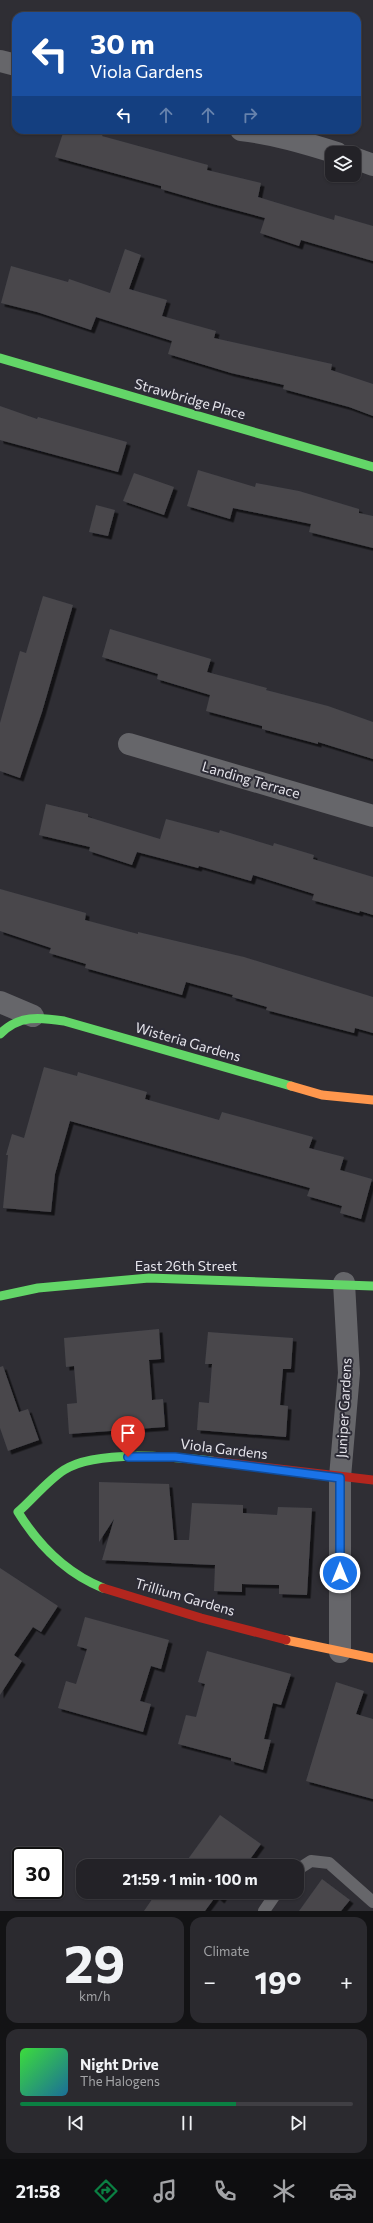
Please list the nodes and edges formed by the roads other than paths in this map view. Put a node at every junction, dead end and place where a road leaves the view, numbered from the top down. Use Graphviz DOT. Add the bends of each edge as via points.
graph roads {
  1 [pos="0,61"];
  2 [pos="12,64"];
  3 [pos="271,134"];
  4 [pos="325,149"];
  5 [pos="361,160"];
  6 [pos="373,164"];
  7 [pos="0,358"];
  8 [pos="373,467"];
  9 [pos="129,744"];
  10 [pos="373,816"];
  11 [pos="0,1002"];
  12 [pos="34,1016"];
  13 [pos="0,1034"];
  14 [pos="373,1100"];
  15 [pos="344,1283"];
  16 [pos="373,1286"];
  17 [pos="0,1296"];
  18 [pos="340,1478"];
  19 [pos="373,1480"];
  20 [pos="18,1512"];
  21 [pos="340,1652"];
  22 [pos="373,1658"];
  23 [pos="304,1866"];
  24 [pos="272,1899"];
  25 [pos="373,1902"];
  26 [pos="264,1911"];
  1 -- 2 [label="street"];
  3 -- 4 [label="street"];
  5 -- 6 [label="street"];
  7 -- 8 [label="street, Strawbridge Place"];
  9 -- 10 [label="street, Landing Terrace"];
  11 -- 12 [label="street"];
  12 -- 13 [label="street, Wisteria Gardens" via="11,1023"];
  12 -- 14 [label="street, Wisteria Gardens" via="69,1023 322,1095"];
  15 -- 16 [label="street, East 26th Street"];
  15 -- 17 [label="street, East 26th Street" via="149,1278 38,1288"];
  15 -- 18 [label="street, Juniper Gardens" via="348,1373"];
  18 -- 19 [label="street, Viola Gardens"];
  18 -- 20 [label="street, Viola Gardens" via="175,1457 115,1457 64,1470"];
  18 -- 21 [label="street, Juniper Gardens"];
  20 -- 21 [label="street, Trillium Gardens" via="34,1539 49,1554 77,1575 97,1585 185,1614"];
  21 -- 22 [label="street, Trillium Gardens"];
  23 -- 25 [label="lane" via="311,1861 329,1863"];
  24 -- 26 [label="lane"];
}
